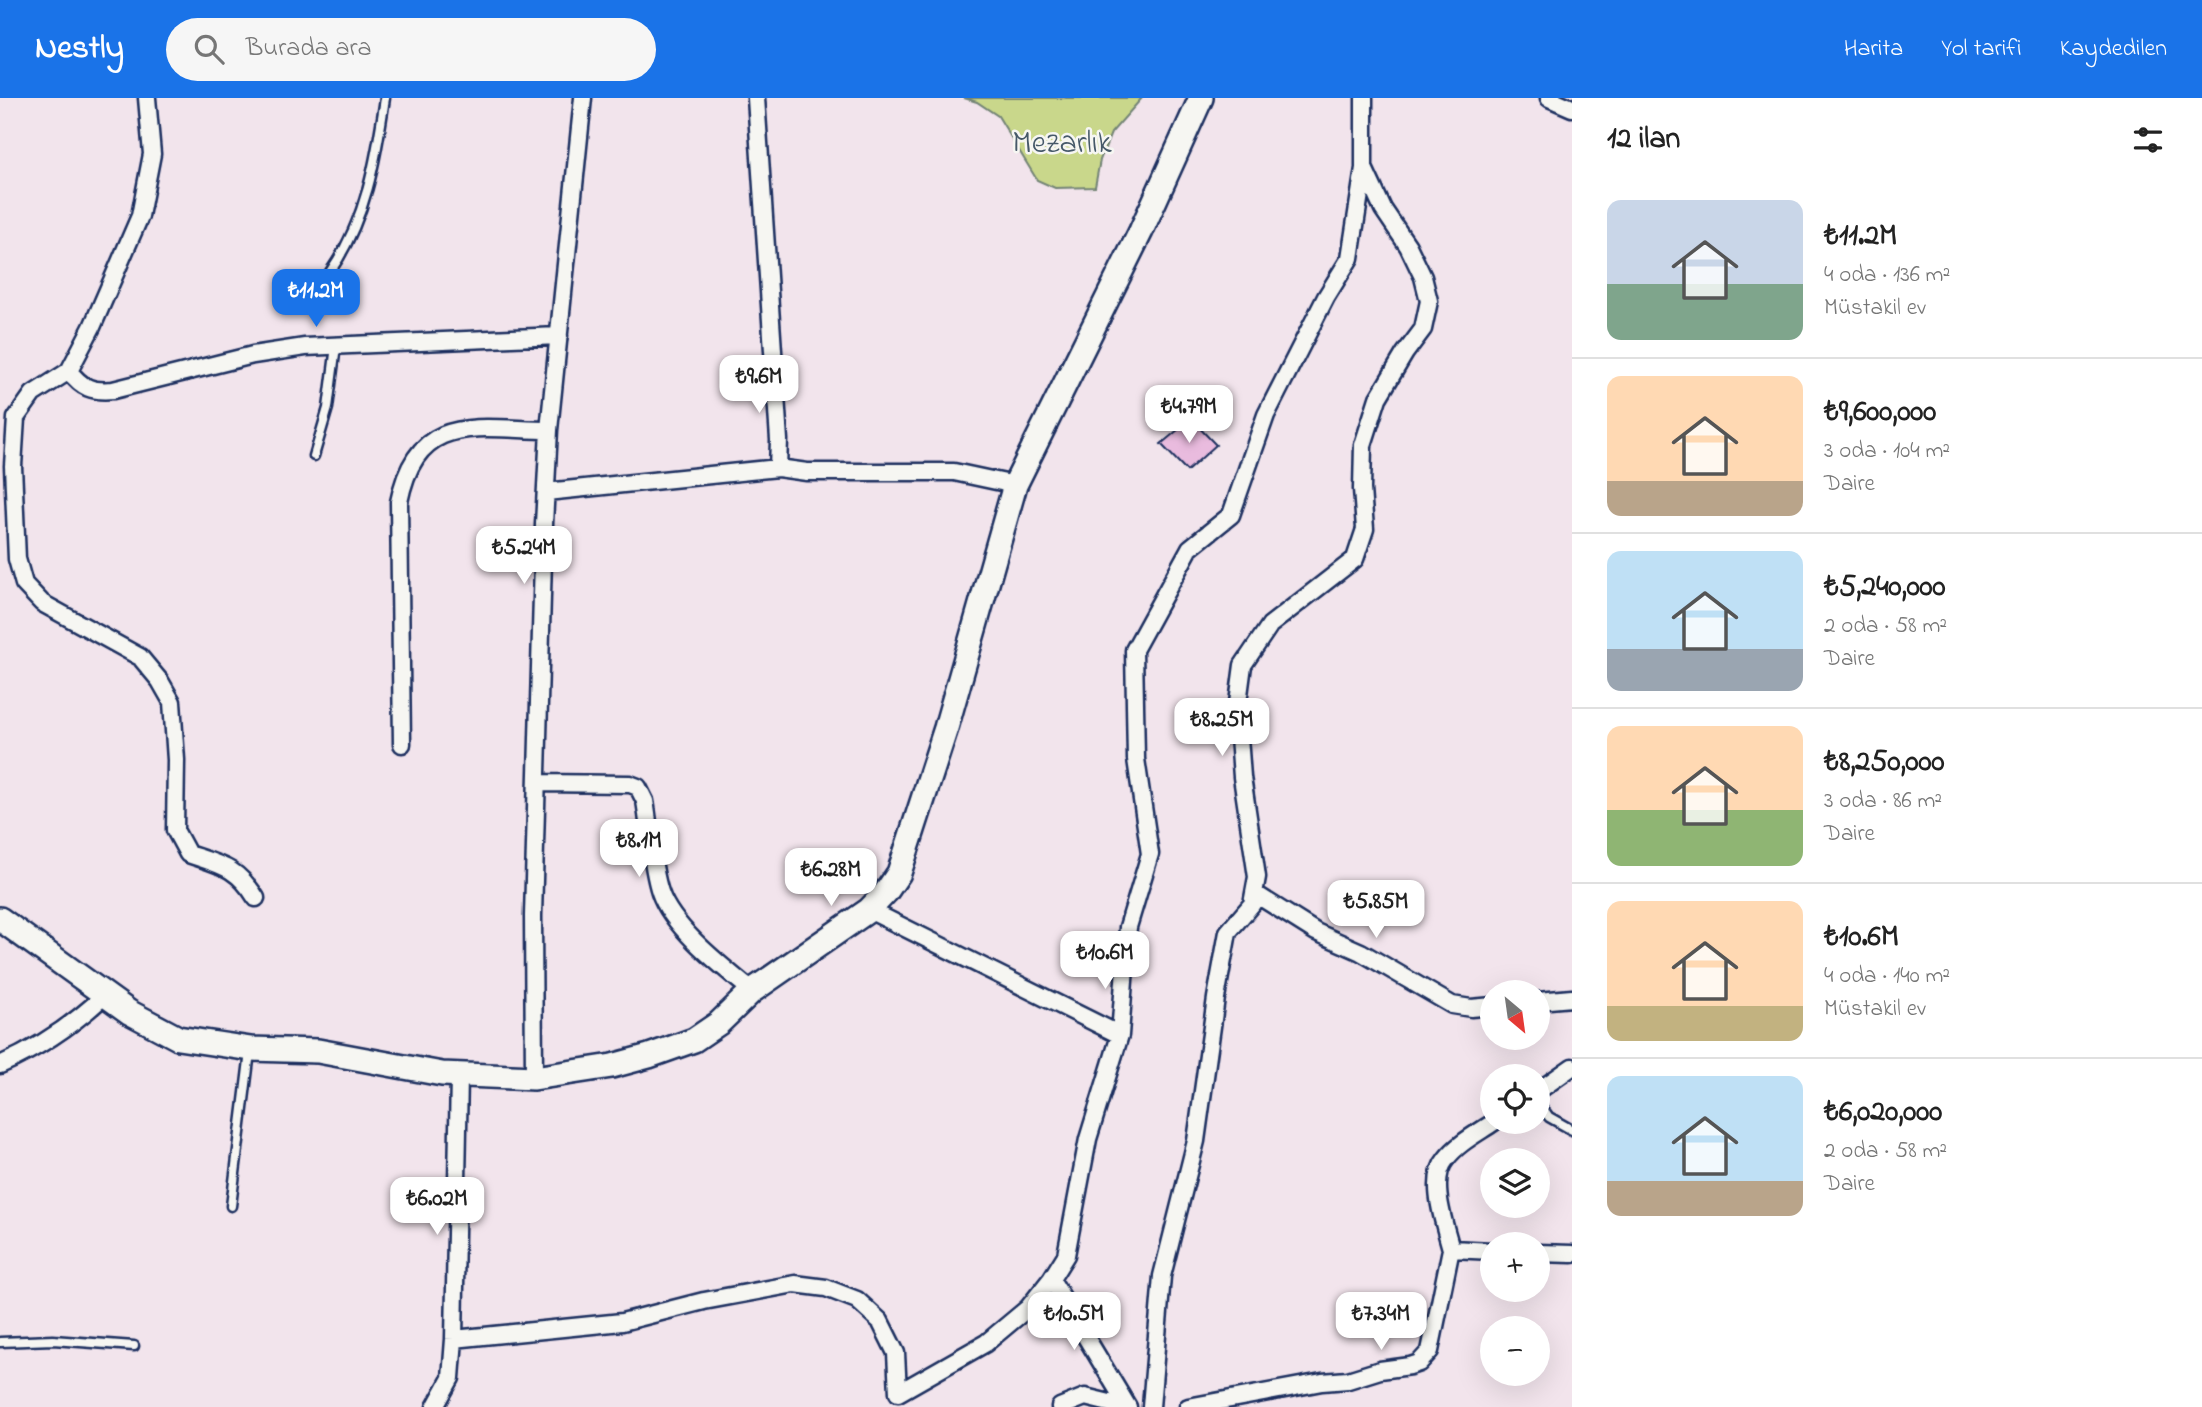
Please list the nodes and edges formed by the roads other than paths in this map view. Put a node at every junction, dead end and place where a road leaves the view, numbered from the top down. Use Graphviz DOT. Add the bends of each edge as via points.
graph roads {
  1 [pos="147,98"];
  2 [pos="385,98"];
  3 [pos="583,98"];
  4 [pos="756,98"];
  5 [pos="1201,98"];
  6 [pos="1364,98"];
  7 [pos="1549,98"];
  8 [pos="1572,108"];
  9 [pos="1364,168"];
  10 [pos="330,272"];
  11 [pos="559,336"];
  12 [pos="336,346"];
  13 [pos="69,371"];
  14 [pos="549,430"];
  15 [pos="314,456"];
  16 [pos="778,468"];
  17 [pos="1015,485"];
  18 [pos="546,492"];
  19 [pos="402,744"];
  20 [pos="537,783"];
  21 [pos="1254,893"];
  22 [pos="256,898"];
  23 [pos="869,910"];
  24 [pos="0,919"];
  25 [pos="752,991"];
  26 [pos="105,995"];
  27 [pos="1572,998"];
  28 [pos="1550,1000"];
  29 [pos="1480,1007"];
  30 [pos="1120,1035"];
  31 [pos="251,1049"];
  32 [pos="0,1065"];
  33 [pos="1572,1067"];
  34 [pos="459,1076"];
  35 [pos="534,1078"];
  36 [pos="1550,1083"];
  37 [pos="1550,1118"];
  38 [pos="1572,1130"];
  39 [pos="1480,1132"];
  40 [pos="231,1206"];
  41 [pos="1451,1250"];
  42 [pos="1480,1251"];
  43 [pos="1550,1254"];
  44 [pos="1572,1254"];
  45 [pos="1051,1279"];
  46 [pos="454,1339"];
  47 [pos="0,1342"];
  48 [pos="134,1346"];
  49 [pos="899,1400"];
  50 [pos="435,1407"];
  51 [pos="1060,1407"];
  52 [pos="1127,1407"];
  53 [pos="1151,1407"];
  54 [pos="1188,1407"];
  1 -- 13 [label="street" via="152,154 140,216"];
  2 -- 10 [label="lane" via="364,206"];
  3 -- 11 [label="street"];
  4 -- 16 [label="street"];
  5 -- 17 [label="street" via="1141,232"];
  6 -- 9 [label="street"];
  7 -- 8 [label="street"];
  9 -- 21 [label="street" via="1383,209 1408,246 1429,301 1423,329 1378,398 1363,445 1365,529 1355,559 1270,625 1244,665 1237,710 1257,877"];
  9 -- 30 [label="street" via="1350,258 1266,415 1231,514 1190,548 1134,650 1136,759 1150,855 1128,928"];
  11 -- 12 [label="street"];
  11 -- 14 [label="street"];
  12 -- 13 [label="street" via="253,355 113,390 96,391 80,385"];
  12 -- 15 [label="lane" via="328,408"];
  13 -- 22 [label="street" via="33,394 16,418 12,466 17,559 24,584 42,603 141,657 160,681 172,702 175,830 188,855 228,867"];
  14 -- 18 [label="street"];
  14 -- 19 [label="street" via="457,429 422,448 404,478 399,502"];
  16 -- 17 [label="street" via="954,472"];
  16 -- 18 [label="street"];
  17 -- 23 [label="street" via="899,873"];
  18 -- 20 [label="street"];
  20 -- 25 [label="street" via="638,787 645,801 666,906 706,951"];
  20 -- 35 [label="street"];
  21 -- 29 [label="street" via="1452,1006"];
  21 -- 53 [label="street" via="1252,904 1228,932 1196,1141 1162,1276"];
  23 -- 25 [label="street"];
  23 -- 30 [label="street"];
  24 -- 26 [label="street"];
  25 -- 35 [label="street" via="694,1040 612,1066"];
  26 -- 31 [label="street" via="178,1038"];
  26 -- 32 [label="street" via="75,1023"];
  27 -- 28 [label="street"];
  30 -- 45 [label="street" via="1088,1139 1066,1255"];
  31 -- 34 [label="street" via="318,1051"];
  31 -- 40 [label="lane"];
  33 -- 36 [label="street"];
  34 -- 35 [label="street"];
  34 -- 46 [label="street"];
  37 -- 38 [label="lane"];
  39 -- 41 [label="street" via="1444,1160 1437,1174"];
  41 -- 42 [label="street"];
  41 -- 54 [label="street" via="1430,1350 1419,1363"];
  43 -- 44 [label="street"];
  45 -- 49 [label="street" via="1028,1308 986,1343"];
  45 -- 52 [label="street"];
  46 -- 49 [label="street" via="622,1322 795,1284 826,1288 857,1300 880,1321 897,1353"];
  46 -- 50 [label="street" via="451,1378"];
  47 -- 48 [label="lane" via="53,1340"];
  51 -- 52 [label="street" via="1085,1397"];
}
